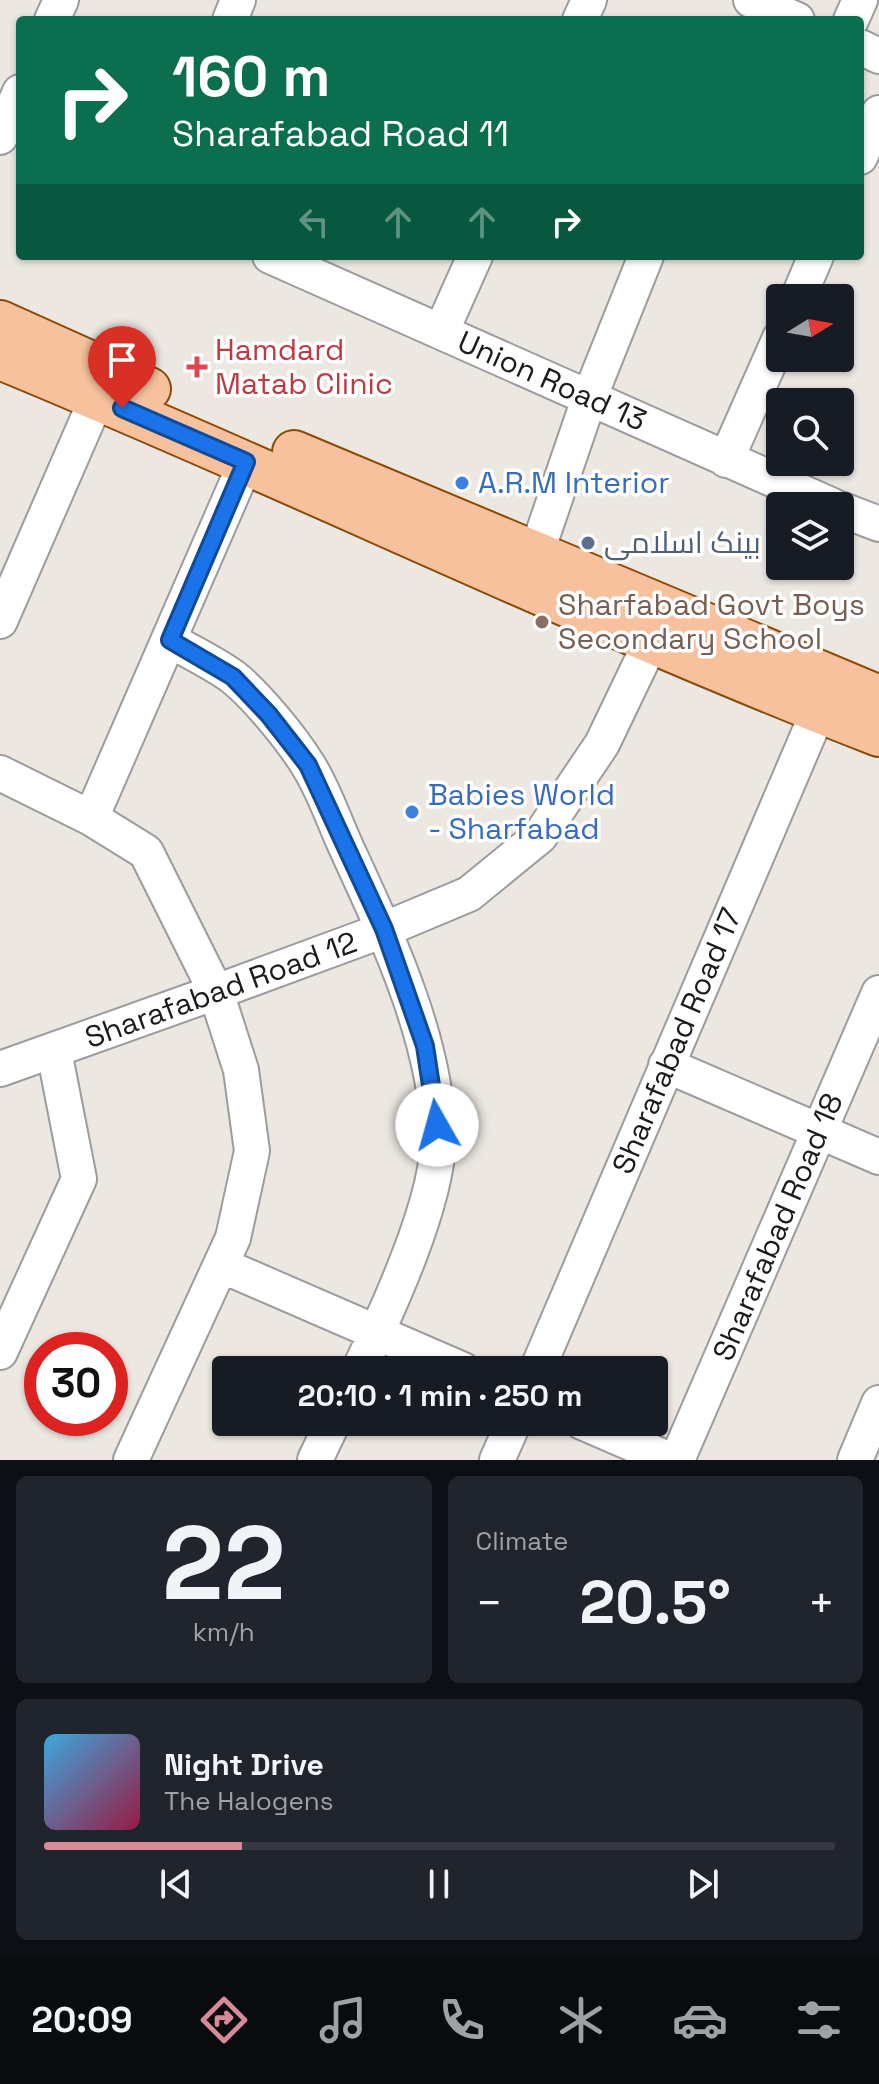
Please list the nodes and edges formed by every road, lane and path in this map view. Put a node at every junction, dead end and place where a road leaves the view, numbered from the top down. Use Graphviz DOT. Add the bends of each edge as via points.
graph roads {
  1 [pos="750,0"];
  2 [pos="788,16"];
  3 [pos="16,102"];
  4 [pos="879,113"];
  5 [pos="0,140"];
  6 [pos="864,148"];
  7 [pos="279,260"];
  8 [pos="473,260"];
  9 [pos="644,260"];
  10 [pos="814,260"];
  11 [pos="804,284"];
  12 [pos="0,322"];
  13 [pos="441,332"];
  14 [pos="0,358"];
  15 [pos="766,370"];
  16 [pos="102,384"];
  17 [pos="590,396"];
  18 [pos="726,460"];
  19 [pos="246,462"];
  20 [pos="800,492"];
  21 [pos="854,514"];
  22 [pos="879,523"];
  23 [pos="536,554"];
  24 [pos="0,621"];
  25 [pos="659,625"];
  26 [pos="170,640"];
  27 [pos="879,697"];
  28 [pos="818,712"];
  29 [pos="879,735"];
  30 [pos="0,773"];
  31 [pos="91,818"];
  32 [pos="384,929"];
  33 [pos="216,992"];
  34 [pos="879,993"];
  35 [pos="54,1051"];
  36 [pos="666,1065"];
  37 [pos="0,1069"];
  38 [pos="819,1132"];
  39 [pos="879,1157"];
  40 [pos="221,1265"];
  41 [pos="377,1332"];
  42 [pos="0,1352"];
  43 [pos="366,1356"];
  44 [pos="431,1356"];
  45 [pos="543,1356"];
  46 [pos="879,1403"];
  47 [pos="326,1436"];
  48 [pos="508,1436"];
  49 [pos="614,1436"];
  50 [pos="131,1460"];
  51 [pos="315,1460"];
  52 [pos="497,1460"];
  53 [pos="670,1460"];
  54 [pos="677,1460"];
  55 [pos="855,1460"];
  1 -- 2 [label="street"];
  3 -- 5 [label="street"];
  4 -- 6 [label="street"];
  7 -- 13 [label="street, Union Road 13"];
  8 -- 13 [label="street"];
  9 -- 17 [label="street"];
  10 -- 11 [label="street"];
  12 -- 16 [label="main road"];
  13 -- 17 [label="street, Union Road 13"];
  14 -- 16 [label="main road"];
  15 -- 18 [label="street"];
  16 -- 19 [label="main road"];
  16 -- 23 [label="main road"];
  16 -- 24 [label="street"];
  17 -- 18 [label="street, Union Road 13"];
  17 -- 23 [label="street"];
  18 -- 20 [label="street, Union Road 13"];
  19 -- 25 [label="main road"];
  19 -- 26 [label="street"];
  21 -- 22 [label="street"];
  23 -- 25 [label="main road"];
  25 -- 27 [label="main road"];
  25 -- 28 [label="main road"];
  25 -- 32 [label="street, Sharafabad Road 12" via="602,744 540,836 469,894"];
  26 -- 31 [label="street"];
  26 -- 32 [label="street" via="233,677 308,765"];
  28 -- 29 [label="main road"];
  28 -- 36 [label="street, Sharafabad Road 17"];
  30 -- 31 [label="street"];
  31 -- 33 [label="street" via="146,852"];
  32 -- 33 [label="street, Sharafabad Road 12"];
  32 -- 41 [label="street" via="425,1046 438,1143 423,1214"];
  33 -- 35 [label="street, Sharafabad Road 12"];
  33 -- 40 [label="street" via="241,1070 252,1151 233,1238"];
  34 -- 38 [label="street, Sharafabad Road 18"];
  35 -- 37 [label="street, Sharafabad Road 12"];
  35 -- 42 [label="street" via="79,1179"];
  36 -- 38 [label="street"];
  36 -- 45 [label="street, Sharafabad Road 17"];
  38 -- 39 [label="street"];
  38 -- 54 [label="street, Sharafabad Road 18"];
  40 -- 41 [label="street"];
  40 -- 50 [label="street"];
  41 -- 43 [label="street"];
  41 -- 44 [label="street"];
  46 -- 55 [label="street"];
  47 -- 51 [label="street"];
  48 -- 52 [label="street"];
  49 -- 53 [label="street"];
}
